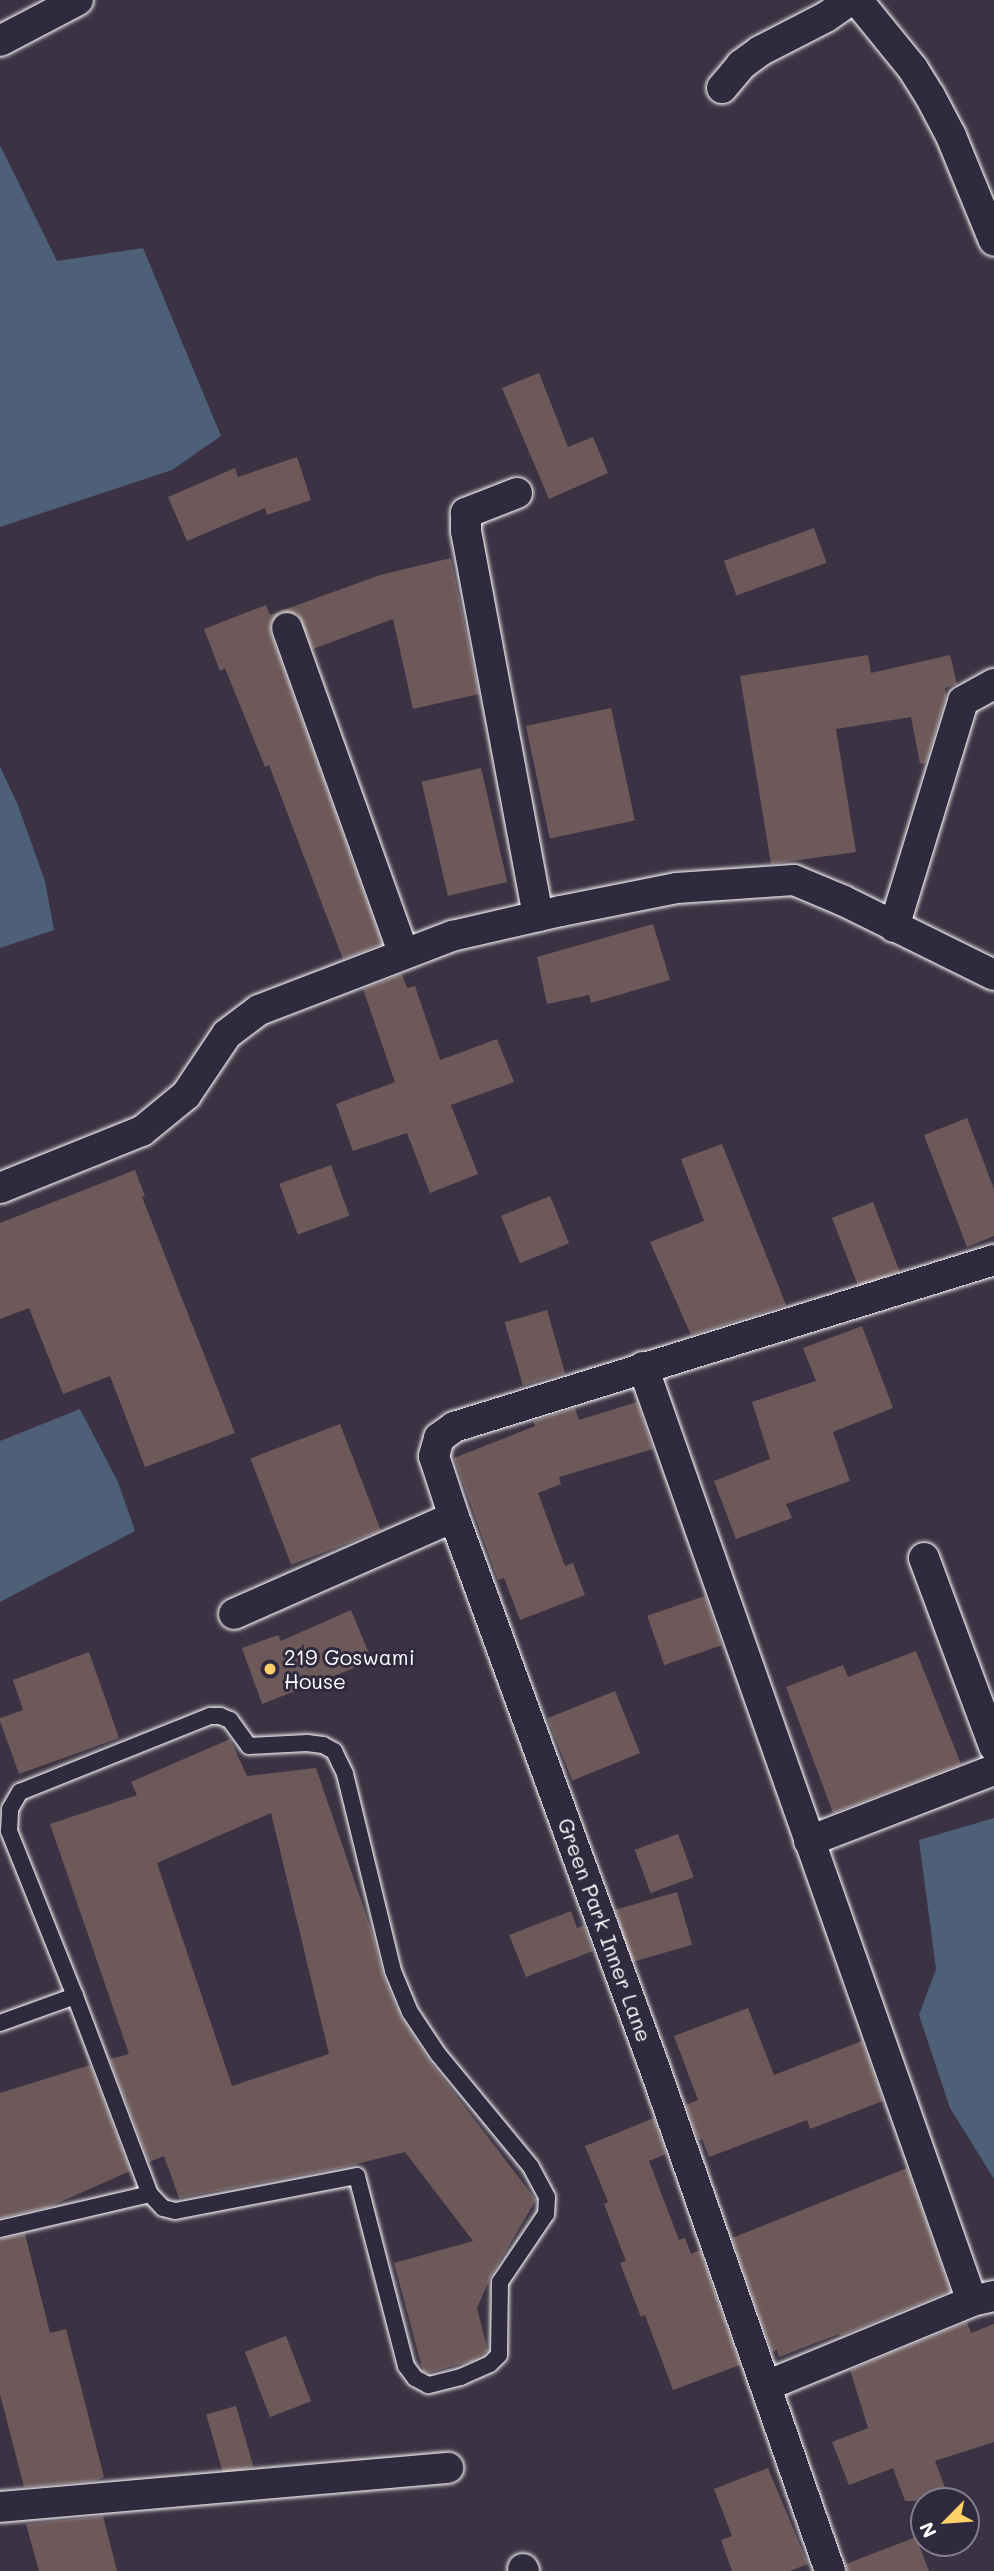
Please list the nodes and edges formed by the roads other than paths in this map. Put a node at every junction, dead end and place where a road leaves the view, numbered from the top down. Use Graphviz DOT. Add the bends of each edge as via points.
graph roads {
  1 [pos="78,0"];
  2 [pos="850,0"];
  3 [pos="857,0"];
  4 [pos="0,41"];
  5 [pos="722,88"];
  6 [pos="994,241"];
  7 [pos="517,493"];
  8 [pos="287,628"];
  9 [pos="994,684"];
  10 [pos="538,916"];
  11 [pos="894,927"];
  12 [pos="404,954"];
  13 [pos="994,975"];
  14 [pos="0,1188"];
  15 [pos="994,1261"];
  16 [pos="643,1367"];
  17 [pos="454,1517"];
  18 [pos="924,1558"];
  19 [pos="234,1614"];
  20 [pos="994,1746"];
  21 [pos="994,1770"];
  22 [pos="808,1841"];
  23 [pos="75,1996"];
  24 [pos="0,2023"];
  25 [pos="150,2194"];
  26 [pos="0,2229"];
  27 [pos="983,2299"];
  28 [pos="766,2386"];
  29 [pos="447,2469"];
  30 [pos="0,2507"];
  31 [pos="830,2571"];
  1 -- 4 [label="street"];
  2 -- 5 [label="street" via="760,51"];
  3 -- 6 [label="street" via="930,96"];
  7 -- 10 [label="street" via="466,513 466,531"];
  8 -- 12 [label="street"];
  9 -- 11 [label="street" via="964,701"];
  10 -- 11 [label="street" via="677,888 770,879 794,880"];
  10 -- 12 [label="street" via="452,936"];
  11 -- 13 [label="street"];
  12 -- 14 [label="street" via="259,1010 227,1034 186,1095 142,1131"];
  15 -- 16 [label="street, Green Park Inner Lane"];
  16 -- 17 [label="street, Green Park Inner Lane" via="454,1427 439,1438 434,1456"];
  16 -- 22 [label="street"];
  17 -- 19 [label="street"];
  17 -- 28 [label="street, Green Park Inner Lane"];
  18 -- 20 [label="street"];
  21 -- 22 [label="street"];
  22 -- 27 [label="street"];
  23 -- 24 [label="lane"];
  23 -- 25 [label="lane"];
  23 -- 25 [label="lane" via="9,1831 10,1809 20,1792 210,1716 230,1720 249,1746 323,1745 334,1751 345,1774 393,1971 410,2012 438,2054 531,2167 547,2197 546,2214 500,2282 499,2354 490,2364 461,2377 428,2385 406,2366 357,2176 174,2211 163,2208"];
  25 -- 26 [label="lane"];
  27 -- 28 [label="street"];
  28 -- 31 [label="street, Green Park Inner Lane"];
  29 -- 30 [label="street"];
}
